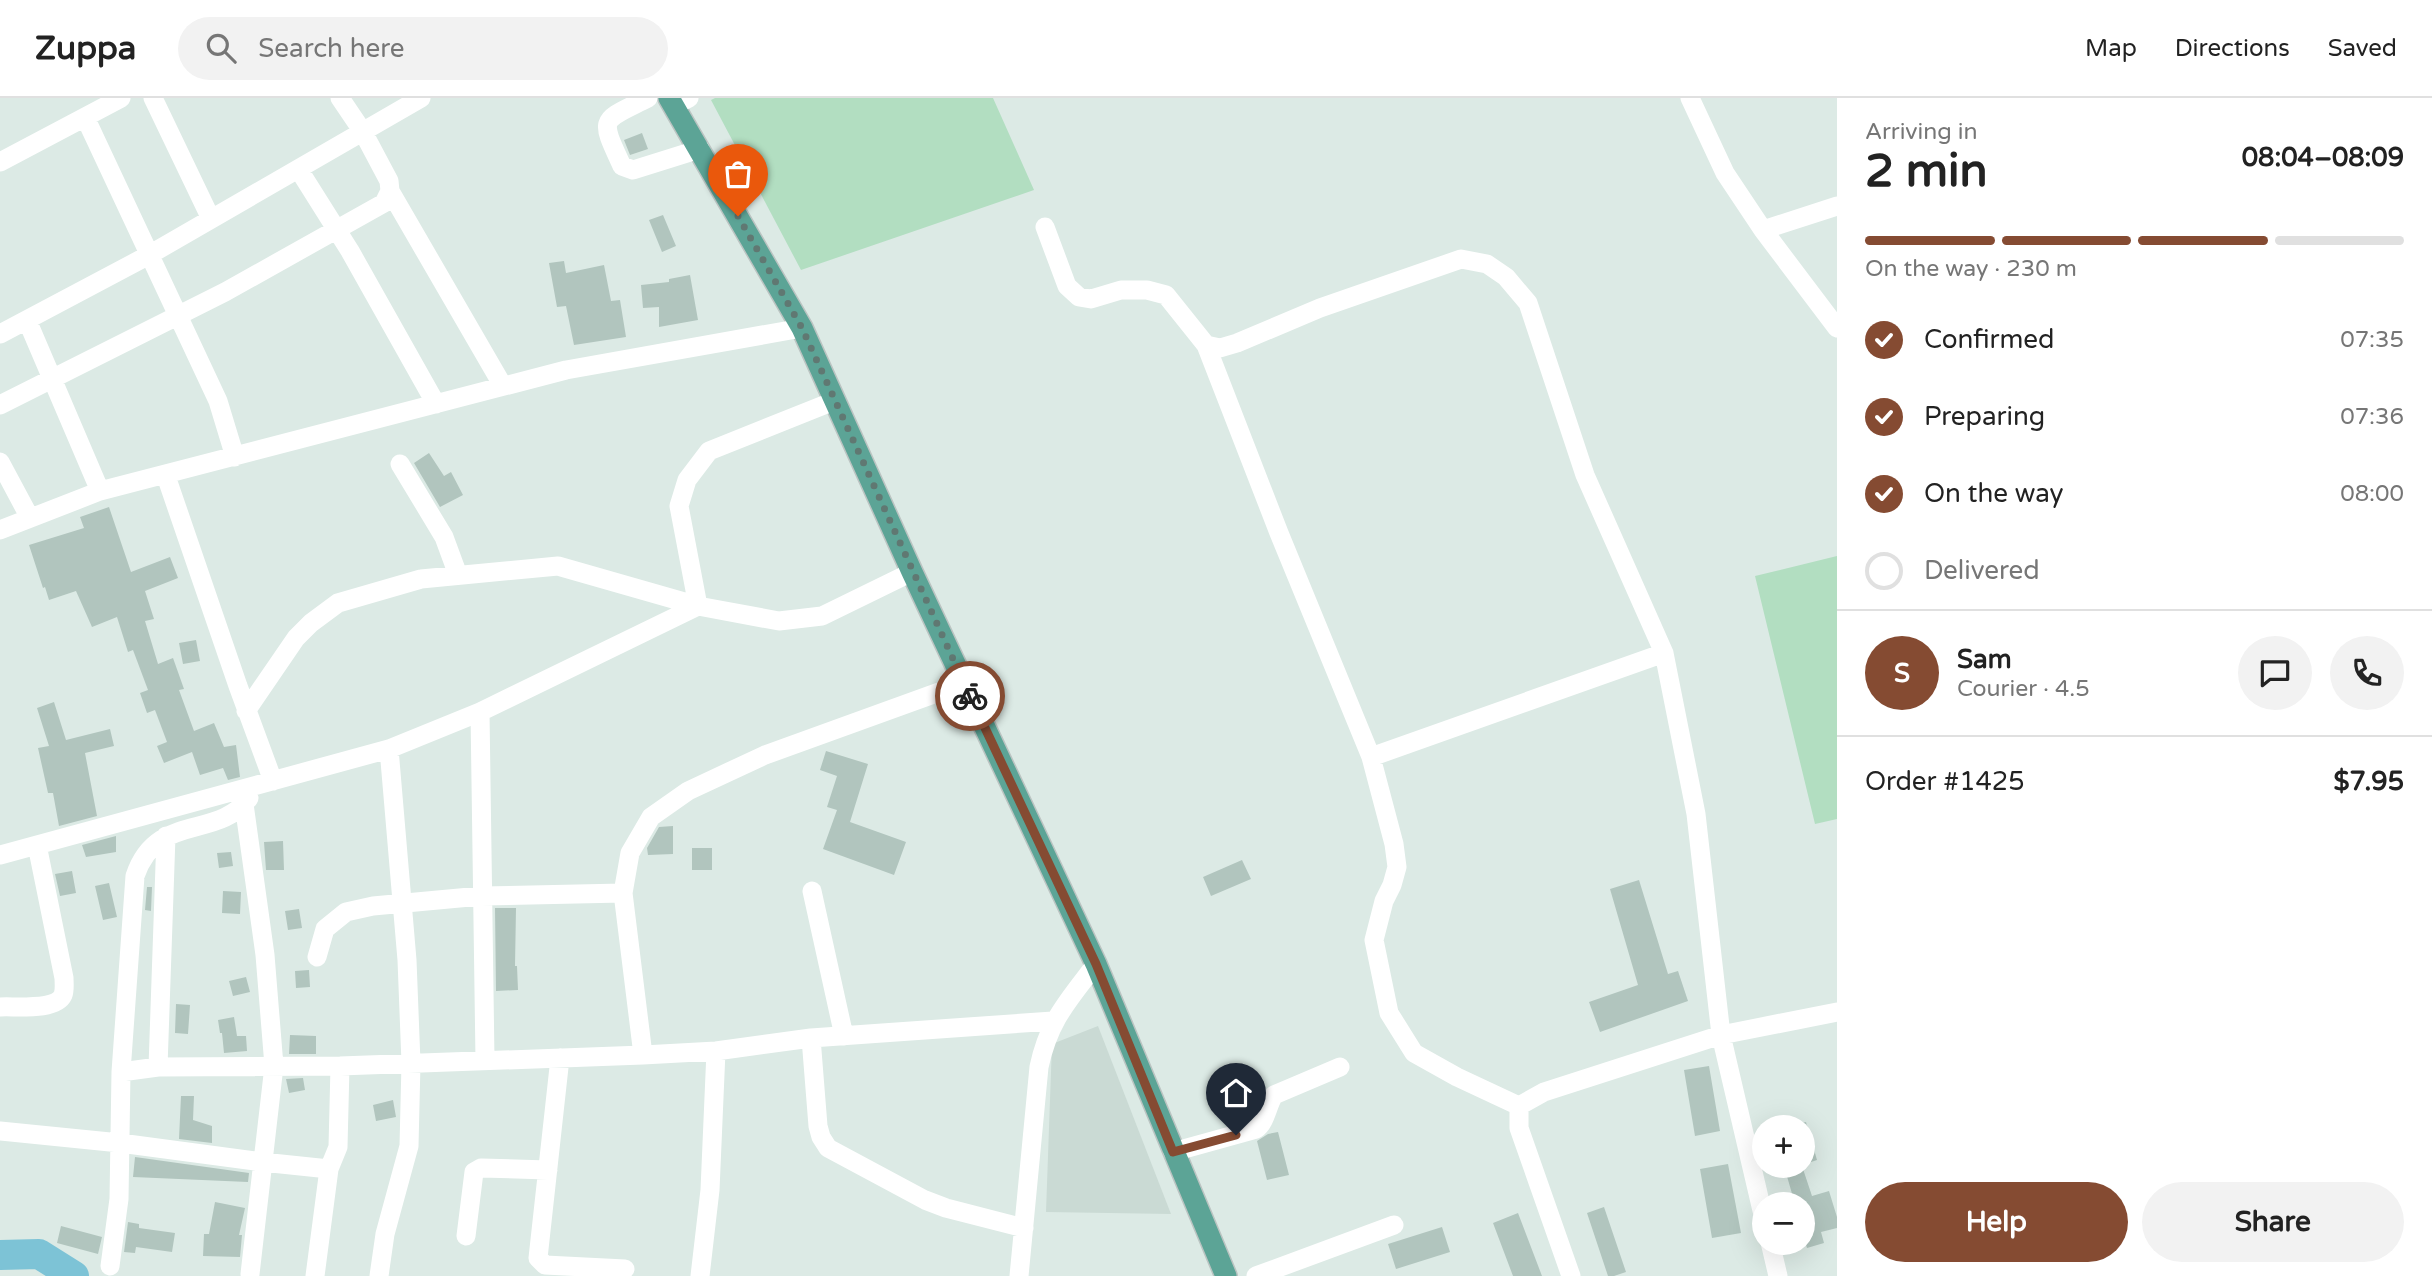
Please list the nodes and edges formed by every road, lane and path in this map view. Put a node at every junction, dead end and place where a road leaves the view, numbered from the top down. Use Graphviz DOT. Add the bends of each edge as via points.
graph roads {
  1 [pos="121,98"];
  2 [pos="153,98"];
  3 [pos="340,98"];
  4 [pos="421,98"];
  5 [pos="648,98"];
  6 [pos="1690,98"];
  7 [pos="677,101"];
  8 [pos="85,117"];
  9 [pos="363,132"];
  10 [pos="700,149"];
  11 [pos="0,162"];
  12 [pos="299,170"];
  13 [pos="390,191"];
  14 [pos="1837,206"];
  15 [pos="211,219"];
  16 [pos="1045,227"];
  17 [pos="336,228"];
  18 [pos="1763,230"];
  19 [pos="149,255"];
  20 [pos="178,316"];
  21 [pos="27,320"];
  22 [pos="802,328"];
  23 [pos="1837,328"];
  24 [pos="0,334"];
  25 [pos="1206,345"];
  26 [pos="51,379"];
  27 [pos="503,386"];
  28 [pos="834,401"];
  29 [pos="0,404"];
  30 [pos="436,404"];
  31 [pos="235,457"];
  32 [pos="0,462"];
  33 [pos="400,464"];
  34 [pos="166,476"];
  35 [pos="100,491"];
  36 [pos="30,519"];
  37 [pos="0,530"];
  38 [pos="912,572"];
  39 [pos="458,575"];
  40 [pos="698,606"];
  41 [pos="1664,653"];
  42 [pos="964,683"];
  43 [pos="246,710"];
  44 [pos="480,712"];
  45 [pos="389,749"];
  46 [pos="1371,757"];
  47 [pos="266,783"];
  48 [pos="244,804"];
  49 [pos="166,836"];
  50 [pos="37,845"];
  51 [pos="0,855"];
  52 [pos="812,891"];
  53 [pos="623,894"];
  54 [pos="481,896"];
  55 [pos="402,903"];
  56 [pos="317,957"];
  57 [pos="1096,964"];
  58 [pos="0,1007"];
  59 [pos="1837,1012"];
  60 [pos="1053,1021"];
  61 [pos="1721,1035"];
  62 [pos="844,1036"];
  63 [pos="811,1038"];
  64 [pos="716,1051"];
  65 [pos="643,1055"];
  66 [pos="559,1058"];
  67 [pos="485,1060"];
  68 [pos="411,1063"];
  69 [pos="274,1066"];
  70 [pos="340,1066"];
  71 [pos="158,1067"];
  72 [pos="1340,1067"];
  73 [pos="121,1072"];
  74 [pos="1519,1106"];
  75 [pos="0,1131"];
  76 [pos="120,1143"];
  77 [pos="1173,1152"];
  78 [pos="262,1162"];
  79 [pos="329,1169"];
  80 [pos="548,1170"];
  81 [pos="1758,1192"];
  82 [pos="1394,1225"];
  83 [pos="1024,1228"];
  84 [pos="466,1236"];
  85 [pos="1773,1255"];
  86 [pos="110,1266"];
  87 [pos="625,1269"];
  88 [pos="250,1274"];
  89 [pos="315,1276"];
  90 [pos="379,1276"];
  91 [pos="700,1276"];
  92 [pos="1019,1276"];
  93 [pos="1226,1276"];
  94 [pos="1256,1276"];
  95 [pos="1571,1276"];
  96 [pos="1777,1276"];
  1 -- 8 [label="street"];
  2 -- 15 [label="street"];
  3 -- 9 [label="street"];
  4 -- 9 [label="street"];
  5 -- 10 [label="street" via="613,116 607,124 622,166 633,170"];
  6 -- 18 [label="street" via="1725,173"];
  7 -- 10 [label="main road"];
  8 -- 11 [label="street"];
  8 -- 19 [label="street"];
  9 -- 12 [label="street"];
  9 -- 13 [label="street"];
  10 -- 22 [label="main road"];
  12 -- 15 [label="street"];
  12 -- 17 [label="street"];
  13 -- 17 [label="street" via="384,203"];
  13 -- 27 [label="street"];
  14 -- 18 [label="street"];
  15 -- 19 [label="street"];
  16 -- 25 [label="street" via="1067,286 1079,297 1091,299 1121,290 1166,295"];
  17 -- 20 [label="street"];
  17 -- 30 [label="street"];
  18 -- 23 [label="street"];
  19 -- 20 [label="street"];
  19 -- 21 [label="street"];
  20 -- 26 [label="street"];
  20 -- 31 [label="street" via="218,401"];
  21 -- 24 [label="street"];
  21 -- 26 [label="street"];
  22 -- 27 [label="street" via="566,370"];
  22 -- 28 [label="main road"];
  25 -- 41 [label="street" via="1220,348 1237,343 1320,308 1461,259 1487,264 1506,277 1528,303 1585,475"];
  25 -- 46 [label="street"];
  26 -- 29 [label="street"];
  26 -- 35 [label="street"];
  27 -- 30 [label="street"];
  28 -- 38 [label="main road"];
  28 -- 40 [label="street" via="709,452 687,480 679,506"];
  30 -- 31 [label="street"];
  31 -- 34 [label="street"];
  32 -- 36 [label="street"];
  33 -- 39 [label="street" via="444,537"];
  34 -- 35 [label="street"];
  34 -- 43 [label="street"];
  35 -- 36 [label="street"];
  36 -- 37 [label="street"];
  38 -- 40 [label="street" via="822,616 779,621"];
  38 -- 42 [label="main road"];
  39 -- 40 [label="street" via="558,566"];
  39 -- 43 [label="street" via="421,579 338,603 296,638"];
  40 -- 44 [label="street"];
  41 -- 46 [label="street"];
  41 -- 61 [label="street" via="1696,814"];
  42 -- 53 [label="street" via="765,755 688,791 651,817 630,853"];
  42 -- 57 [label="main road"];
  43 -- 47 [label="street"];
  44 -- 45 [label="street"];
  44 -- 54 [label="street"];
  45 -- 47 [label="street"];
  45 -- 55 [label="street"];
  46 -- 74 [label="street" via="1397,867 1374,940 1389,1013 1414,1052"];
  47 -- 48 [label="street"];
  47 -- 50 [label="street"];
  48 -- 49 [label="street" via="233,814"];
  48 -- 69 [label="street" via="265,955"];
  49 -- 71 [label="street"];
  49 -- 73 [label="street" via="145,852 135,877"];
  50 -- 51 [label="street"];
  50 -- 58 [label="street" via="64,993 57,1002"];
  52 -- 62 [label="street"];
  53 -- 54 [label="street"];
  53 -- 65 [label="street"];
  54 -- 55 [label="street"];
  54 -- 67 [label="street"];
  55 -- 56 [label="street" via="346,912 325,929"];
  55 -- 68 [label="street"];
  57 -- 60 [label="street"];
  57 -- 77 [label="main road"];
  59 -- 61 [label="street"];
  60 -- 62 [label="street"];
  60 -- 83 [label="street" via="1039,1067"];
  61 -- 74 [label="street" via="1544,1092"];
  61 -- 81 [label="street"];
  62 -- 63 [label="street"];
  63 -- 64 [label="street"];
  63 -- 83 [label="street" via="818,1126 828,1147 925,1200"];
  64 -- 65 [label="street"];
  64 -- 91 [label="street" via="710,1190"];
  65 -- 66 [label="street"];
  66 -- 67 [label="street"];
  66 -- 80 [label="street"];
  67 -- 68 [label="street"];
  68 -- 70 [label="street"];
  68 -- 90 [label="street" via="410,1146 384,1234"];
  69 -- 70 [label="street"];
  69 -- 71 [label="street"];
  69 -- 78 [label="street"];
  70 -- 79 [label="street" via="338,1147"];
  71 -- 73 [label="street"];
  72 -- 77 [label="street" via="1275,1095 1256,1129"];
  73 -- 76 [label="street"];
  74 -- 95 [label="street" via="1519,1128"];
  75 -- 76 [label="street"];
  76 -- 78 [label="street"];
  76 -- 86 [label="street" via="119,1199"];
  77 -- 93 [label="main road"];
  78 -- 79 [label="street"];
  78 -- 88 [label="street"];
  79 -- 89 [label="street"];
  80 -- 84 [label="street" via="481,1168 474,1172"];
  80 -- 87 [label="street" via="541,1262"];
  82 -- 94 [label="street"];
  83 -- 92 [label="street"];
  85 -- 96 [label="street"];
}
